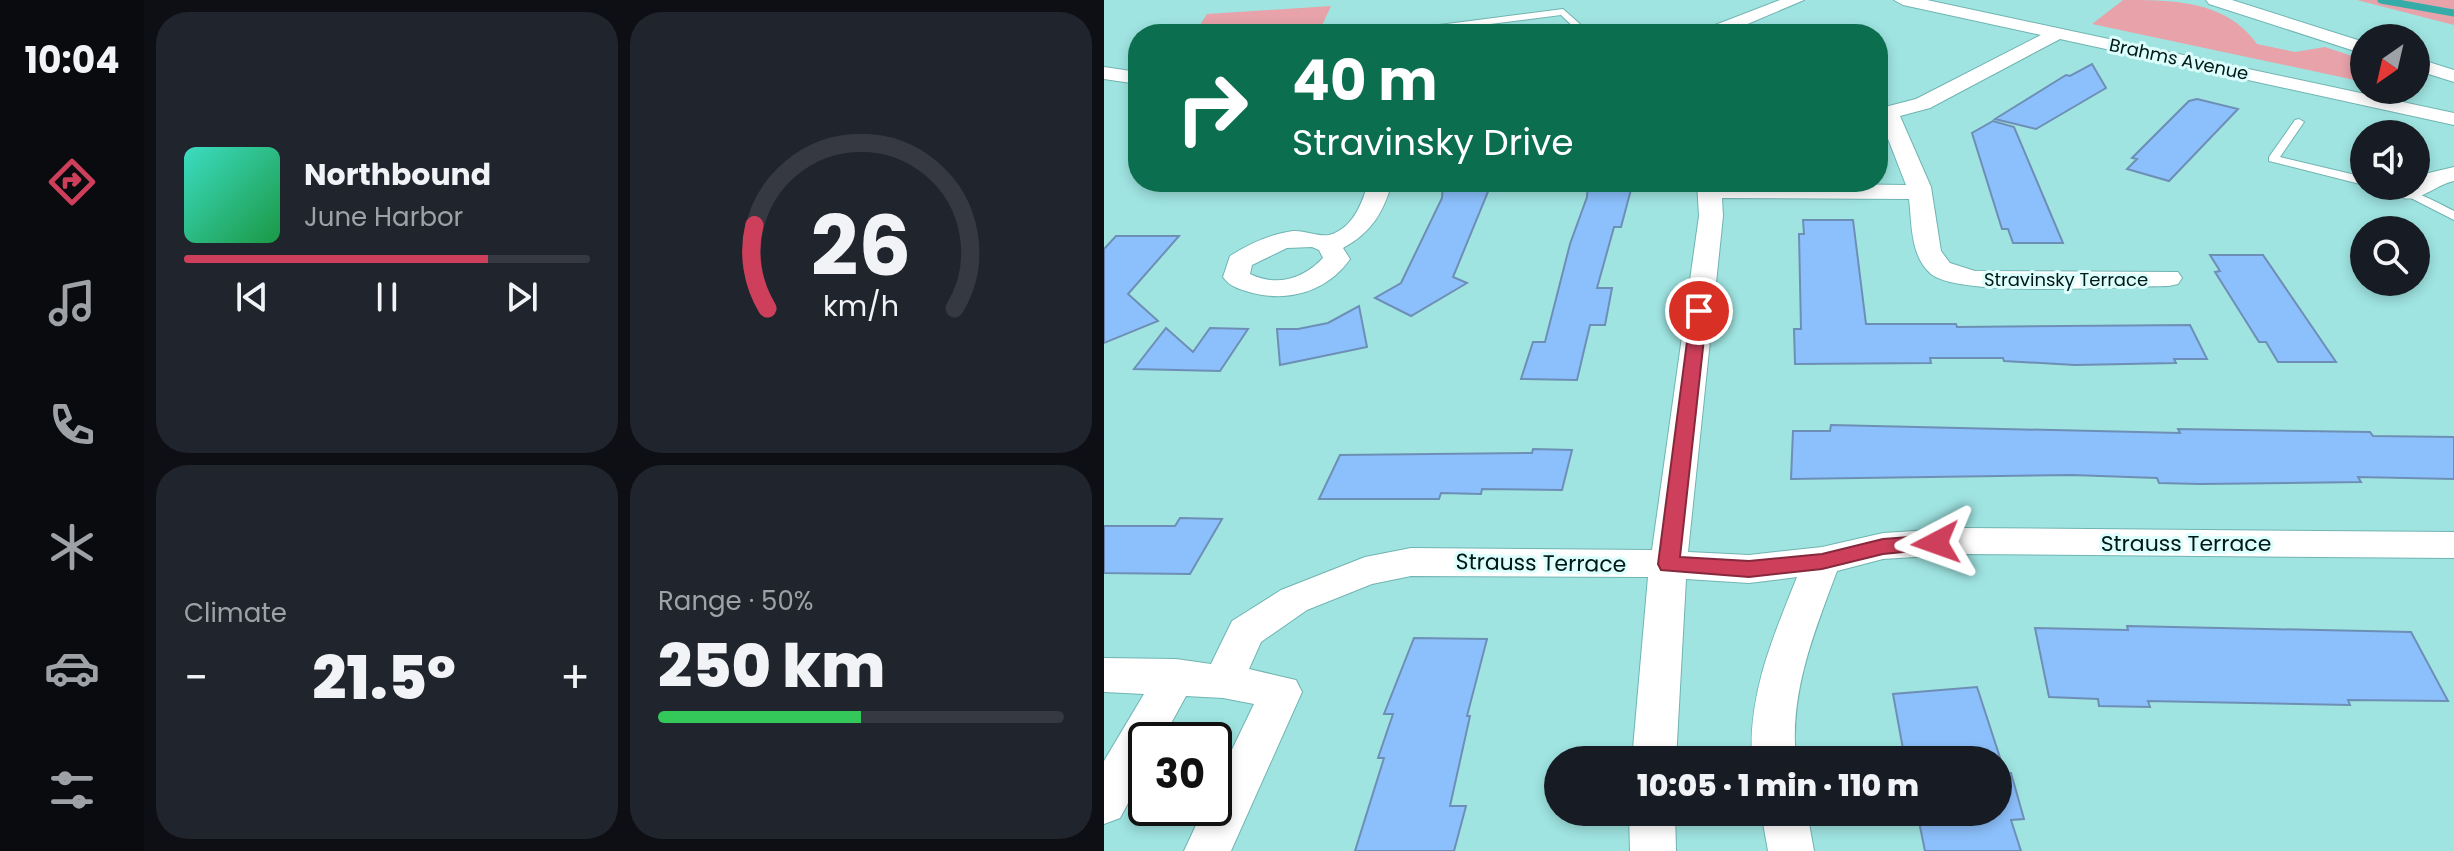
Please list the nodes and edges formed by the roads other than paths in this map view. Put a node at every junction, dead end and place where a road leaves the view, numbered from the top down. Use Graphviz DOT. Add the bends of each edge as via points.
graph roads {
  1 [pos="1795,0"];
  2 [pos="1903,0"];
  3 [pos="1985,0"];
  4 [pos="2215,0"];
  5 [pos="1965,13"];
  6 [pos="1470,24"];
  7 [pos="1573,24"];
  8 [pos="1734,24"];
  9 [pos="2059,33"];
  10 [pos="2350,43"];
  11 [pos="2430,68"];
  12 [pos="1104,73"];
  13 [pos="2454,76"];
  14 [pos="1128,77"];
  15 [pos="1888,105"];
  16 [pos="1888,117"];
  17 [pos="2454,119"];
  18 [pos="2299,122"];
  19 [pos="2454,174"];
  20 [pos="2350,178"];
  21 [pos="2430,180"];
  22 [pos="1888,191"];
  23 [pos="1378,192"];
  24 [pos="1709,192"];
  25 [pos="1919,192"];
  26 [pos="2424,200"];
  27 [pos="2454,216"];
  28 [pos="1329,245"];
  29 [pos="2169,278"];
  30 [pos="2454,545"];
  31 [pos="1822,561"];
  32 [pos="1668,564"];
  33 [pos="1104,675"];
  34 [pos="1176,676"];
  35 [pos="1223,681"];
  36 [pos="1655,746"];
  37 [pos="1772,746"];
  38 [pos="1104,803"];
  39 [pos="1652,826"];
  40 [pos="1787,826"];
  41 [pos="1207,851"];
  42 [pos="1653,851"];
  43 [pos="1791,851"];
  1 -- 8 [label="street"];
  2 -- 5 [label="street, Brahms Avenue"];
  3 -- 5 [label="street"];
  4 -- 10 [label="street"];
  5 -- 9 [label="street, Brahms Avenue"];
  6 -- 7 [label="lane" via="1563,12"];
  9 -- 15 [label="street, Stravinsky Terrace" via="1923,104"];
  9 -- 17 [label="street, Brahms Avenue"];
  11 -- 13 [label="street"];
  12 -- 14 [label="street"];
  16 -- 25 [label="street, Stravinsky Terrace"];
  18 -- 20 [label="lane" via="2273,159"];
  19 -- 21 [label="street"];
  22 -- 25 [label="street"];
  23 -- 28 [label="street" via="1375,207 1362,224"];
  24 -- 32 [label="street" via="1711,216"];
  25 -- 29 [label="street, Stravinsky Terrace" via="1928,251 1941,269 1973,279"];
  26 -- 27 [label="lane"];
  30 -- 31 [label="street, Strauss Terrace" via="1963,541 1883,546"];
  31 -- 32 [label="street, Strauss Terrace" via="1749,569"];
  31 -- 37 [label="street" via="1781,672"];
  32 -- 35 [label="street, Strauss Terrace" via="1411,562 1365,571 1294,600 1246,632"];
  32 -- 36 [label="street"];
  33 -- 34 [label="street"];
  34 -- 35 [label="street"];
  34 -- 38 [label="street"];
  35 -- 41 [label="street" via="1281,692"];
  39 -- 42 [label="street"];
  40 -- 43 [label="street"];
}
